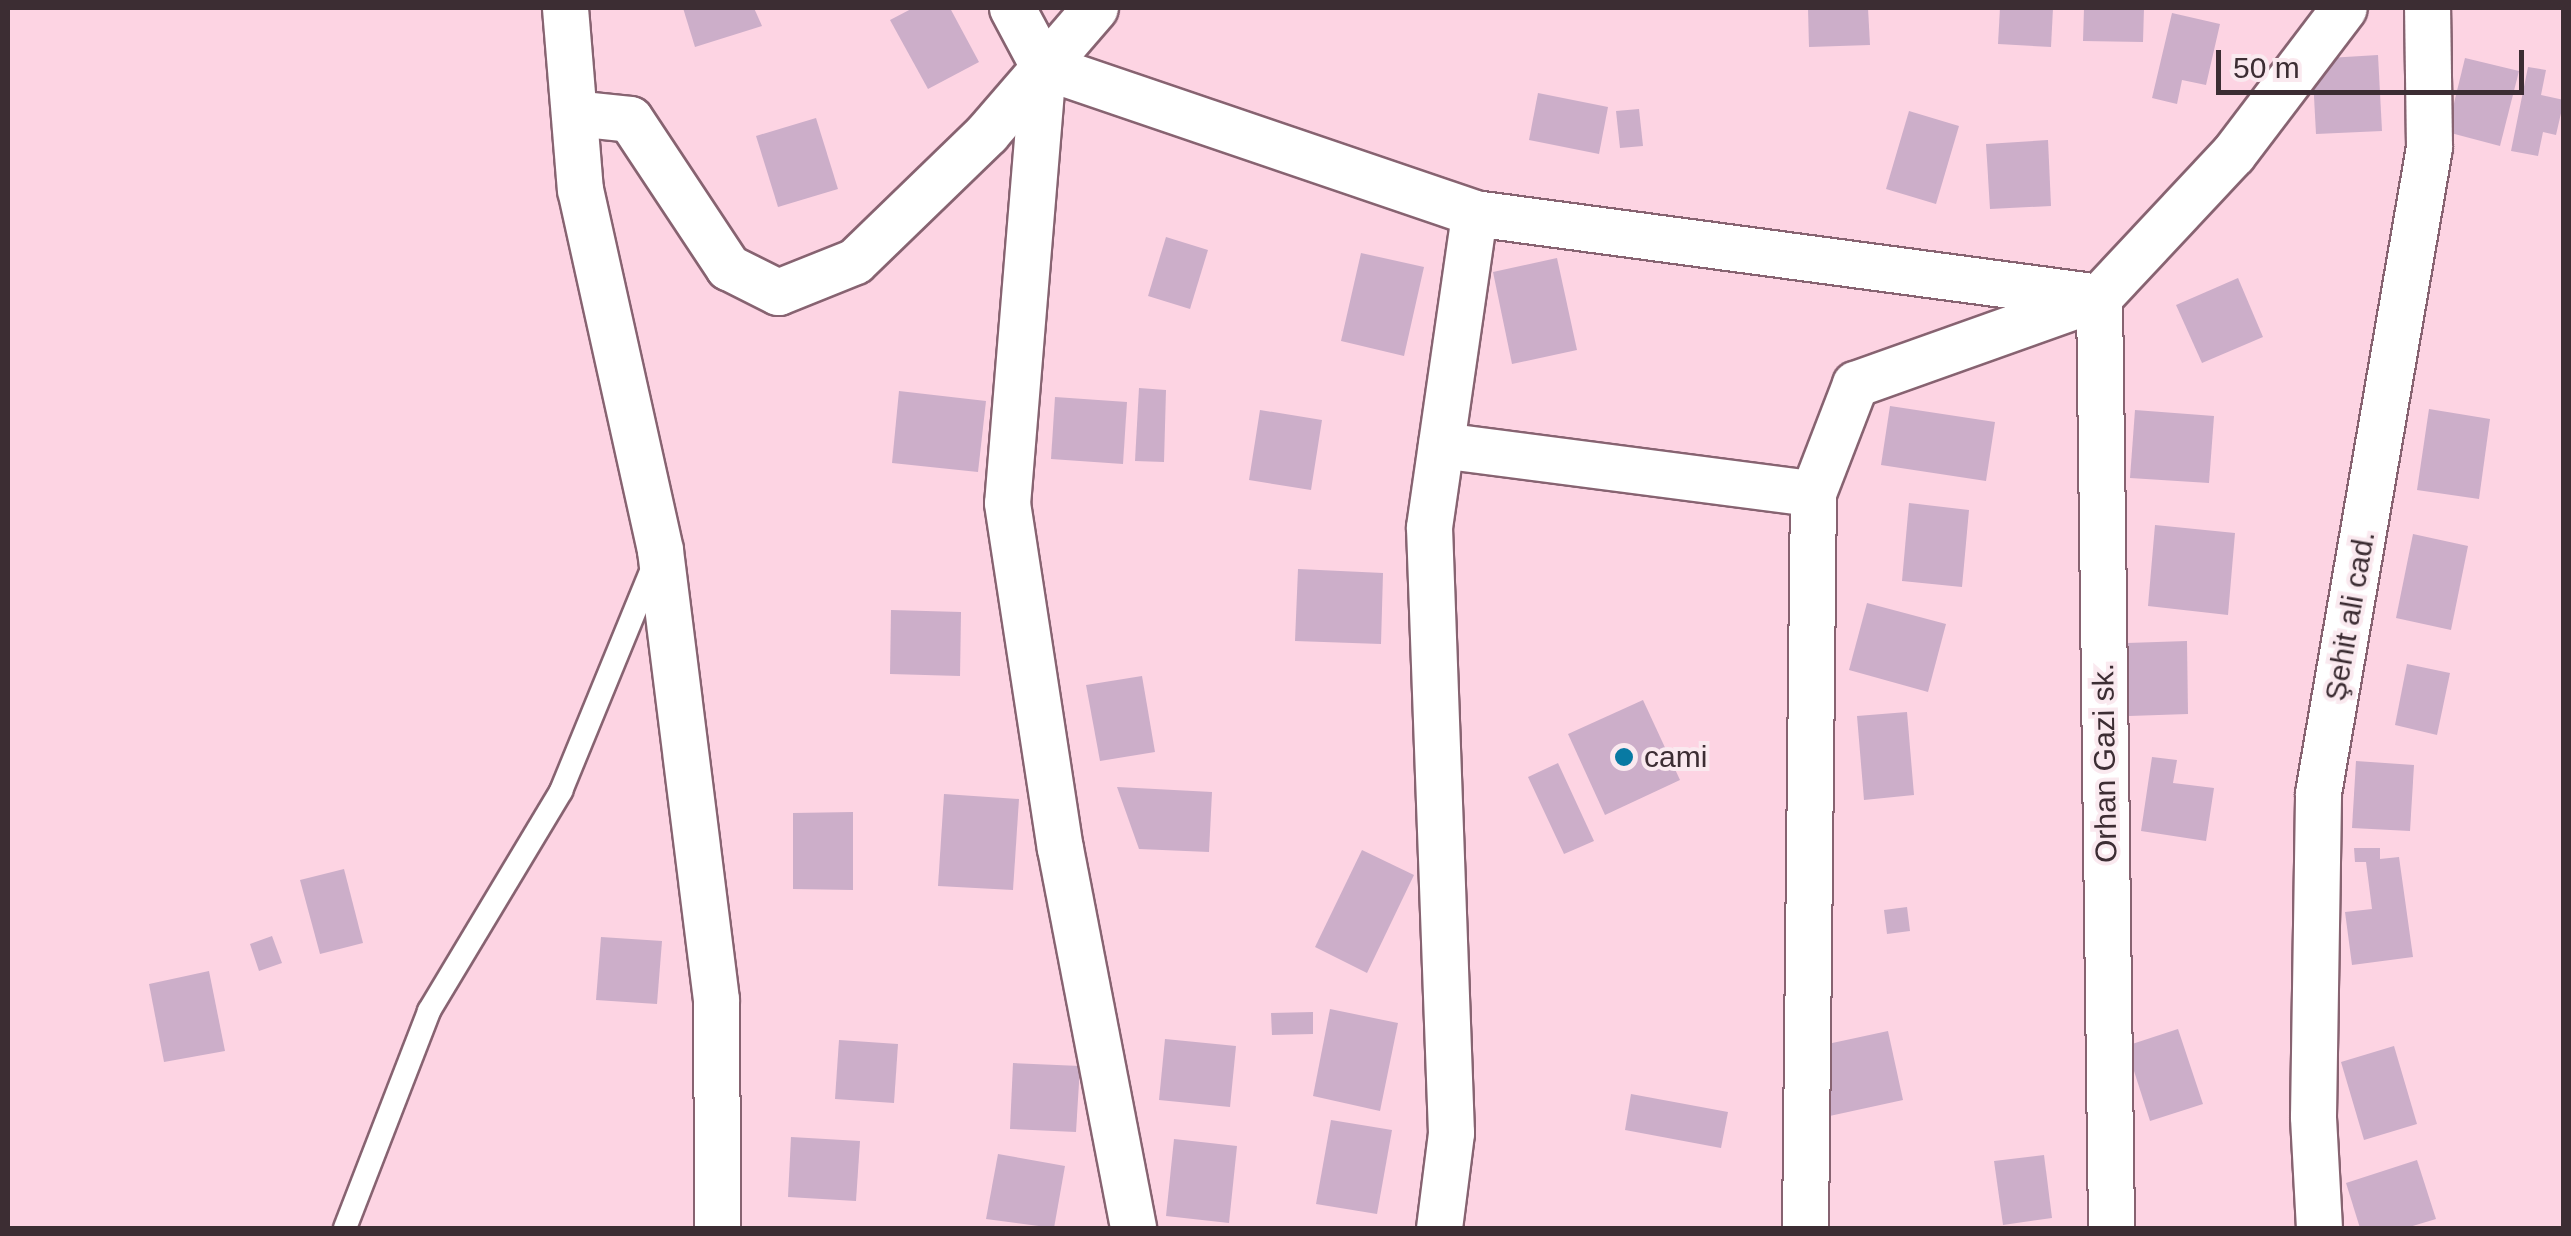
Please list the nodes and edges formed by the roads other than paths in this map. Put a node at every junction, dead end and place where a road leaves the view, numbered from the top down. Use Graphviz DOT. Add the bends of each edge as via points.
graph roads {
  1 [pos="566,8"];
  2 [pos="1012,8"];
  3 [pos="1095,8"];
  4 [pos="2344,8"];
  5 [pos="2426,8"];
  6 [pos="1043,66"];
  7 [pos="574,113"];
  8 [pos="1474,213"];
  9 [pos="2098,297"];
  10 [pos="1441,445"];
  11 [pos="1813,492"];
  12 [pos="660,550"];
  13 [pos="345,1228"];
  14 [pos="717,1228"];
  15 [pos="1132,1228"];
  16 [pos="1439,1228"];
  17 [pos="1805,1228"];
  18 [pos="2111,1228"];
  19 [pos="2320,1228"];
  1 -- 7 [label="street"];
  2 -- 6 [label="street"];
  3 -- 6 [label="street"];
  4 -- 9 [label="street" via="2232,154"];
  5 -- 19 [label="street, Şehit ali cad." via="2429,146 2318,793 2313,1116"];
  6 -- 7 [label="street" via="987,133 855,261 778,292 728,267 630,119"];
  6 -- 8 [label="street"];
  6 -- 15 [label="street" via="1007,502 1060,848"];
  7 -- 12 [label="street" via="580,190"];
  8 -- 9 [label="street"];
  8 -- 10 [label="street"];
  9 -- 11 [label="street" via="1856,384"];
  9 -- 18 [label="street, Orhan Gazi sk."];
  10 -- 11 [label="street"];
  10 -- 16 [label="street" via="1429,527 1451,1133"];
  11 -- 17 [label="street"];
  12 -- 13 [label="lane" via="561,791 429,1011"];
  12 -- 14 [label="street" via="716,999"];
}
